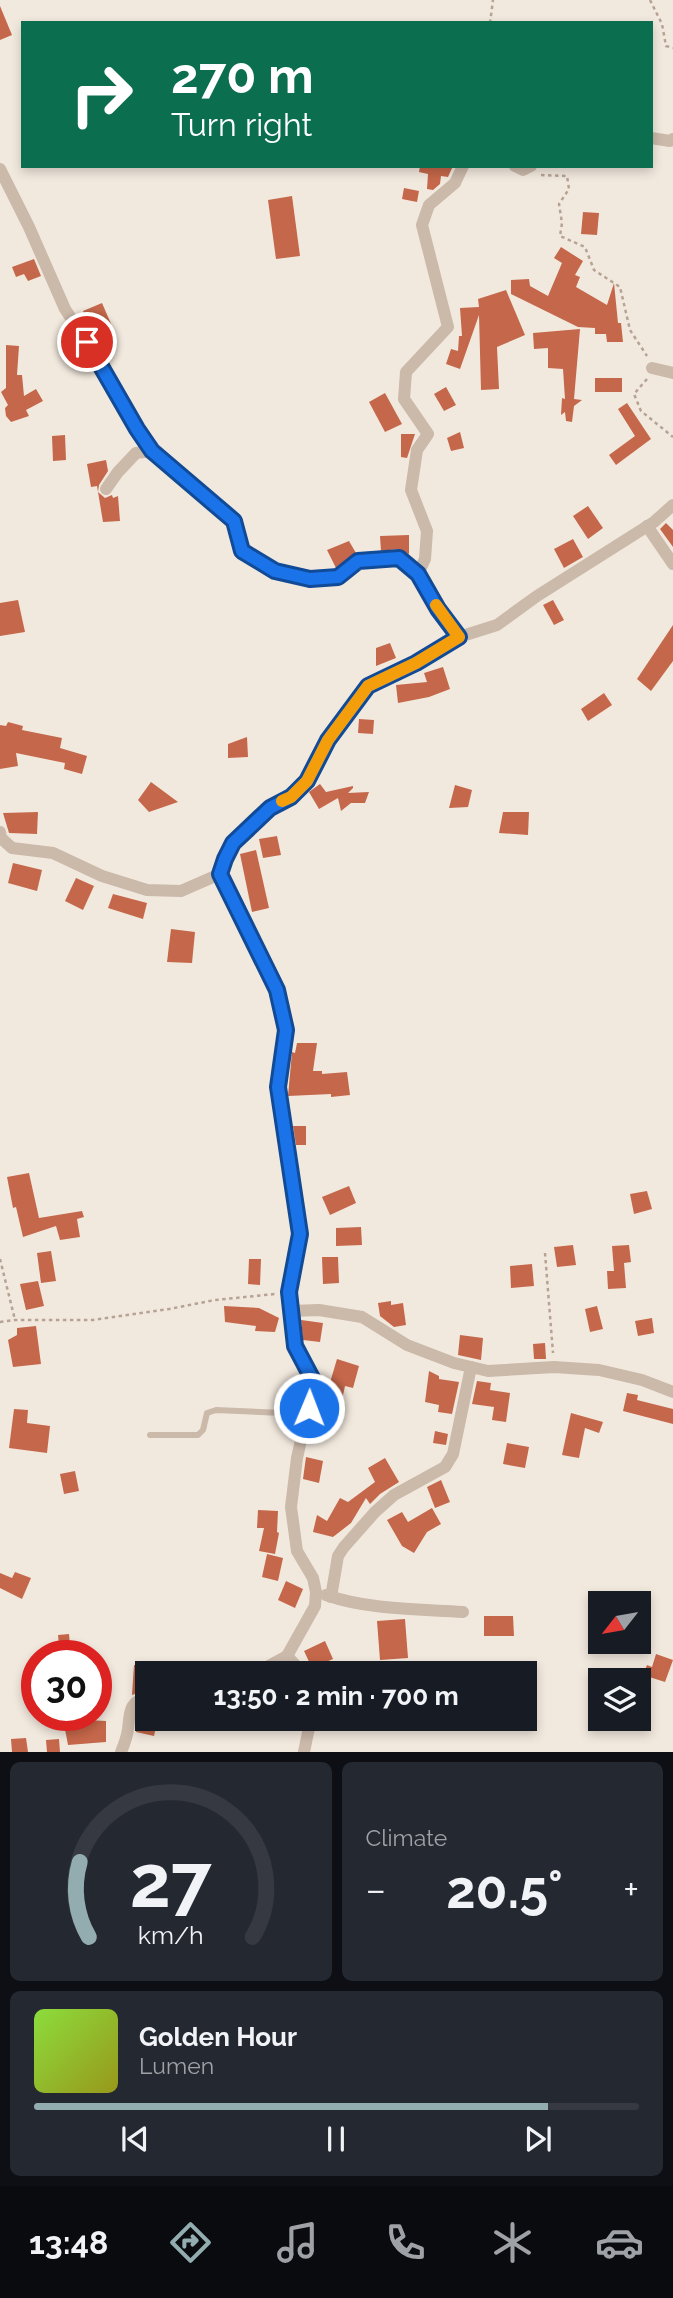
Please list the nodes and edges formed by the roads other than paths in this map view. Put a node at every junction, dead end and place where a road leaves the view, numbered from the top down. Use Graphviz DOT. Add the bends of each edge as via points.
graph roads {
  1 [pos="653,138"];
  2 [pos="673,139"];
  3 [pos="462,168"];
  4 [pos="0,169"];
  5 [pos="652,368"];
  6 [pos="673,373"];
  7 [pos="152,451"];
  8 [pos="106,489"];
  9 [pos="673,505"];
  10 [pos="647,526"];
  11 [pos="673,564"];
  12 [pos="418,574"];
  13 [pos="459,637"];
  14 [pos="0,832"];
  15 [pos="220,874"];
  16 [pos="290,1311"];
  17 [pos="471,1367"];
  18 [pos="673,1392"];
  19 [pos="308,1414"];
  20 [pos="150,1435"];
  21 [pos="316,1592"];
  22 [pos="331,1597"];
  23 [pos="463,1612"];
  24 [pos="287,1656"];
  25 [pos="278,1661"];
  26 [pos="292,1661"];
  27 [pos="135,1703"];
  28 [pos="308,1731"];
  29 [pos="121,1752"];
  30 [pos="304,1752"];
  1 -- 2 [label="street"];
  3 -- 12 [label="street" via="455,183 429,205 422,225 448,327 406,372 404,398 428,434 417,450 411,490 427,531 425,559"];
  4 -- 7 [label="street" via="65,309"];
  5 -- 6 [label="street"];
  7 -- 8 [label="street" via="136,453"];
  7 -- 12 [label="street" via="234,521 242,551 275,571 310,579 338,577 358,561 399,558"];
  9 -- 10 [label="street"];
  10 -- 11 [label="street"];
  10 -- 13 [label="street" via="497,625"];
  12 -- 13 [label="street"];
  13 -- 15 [label="street" via="368,686 328,740 307,781 233,843"];
  14 -- 15 [label="street" via="12,848 53,853 147,890 181,891"];
  15 -- 16 [label="street" via="277,990 286,1030 278,1087 300,1234"];
  16 -- 17 [label="street" via="362,1317 407,1345"];
  16 -- 19 [label="street" via="295,1346 314,1382"];
  17 -- 18 [label="street" via="488,1371 599,1370"];
  17 -- 22 [label="street" via="453,1454 445,1467 394,1495 344,1547 338,1556"];
  19 -- 20 [label="lane" via="216,1410 207,1413 198,1435"];
  19 -- 21 [label="street" via="291,1507 298,1552"];
  21 -- 22 [label="street"];
  21 -- 24 [label="street" via="315,1606"];
  22 -- 23 [label="street"];
  24 -- 25 [label="street"];
  24 -- 26 [label="street"];
  27 -- 29 [label="street"];
  28 -- 30 [label="street"];
}
